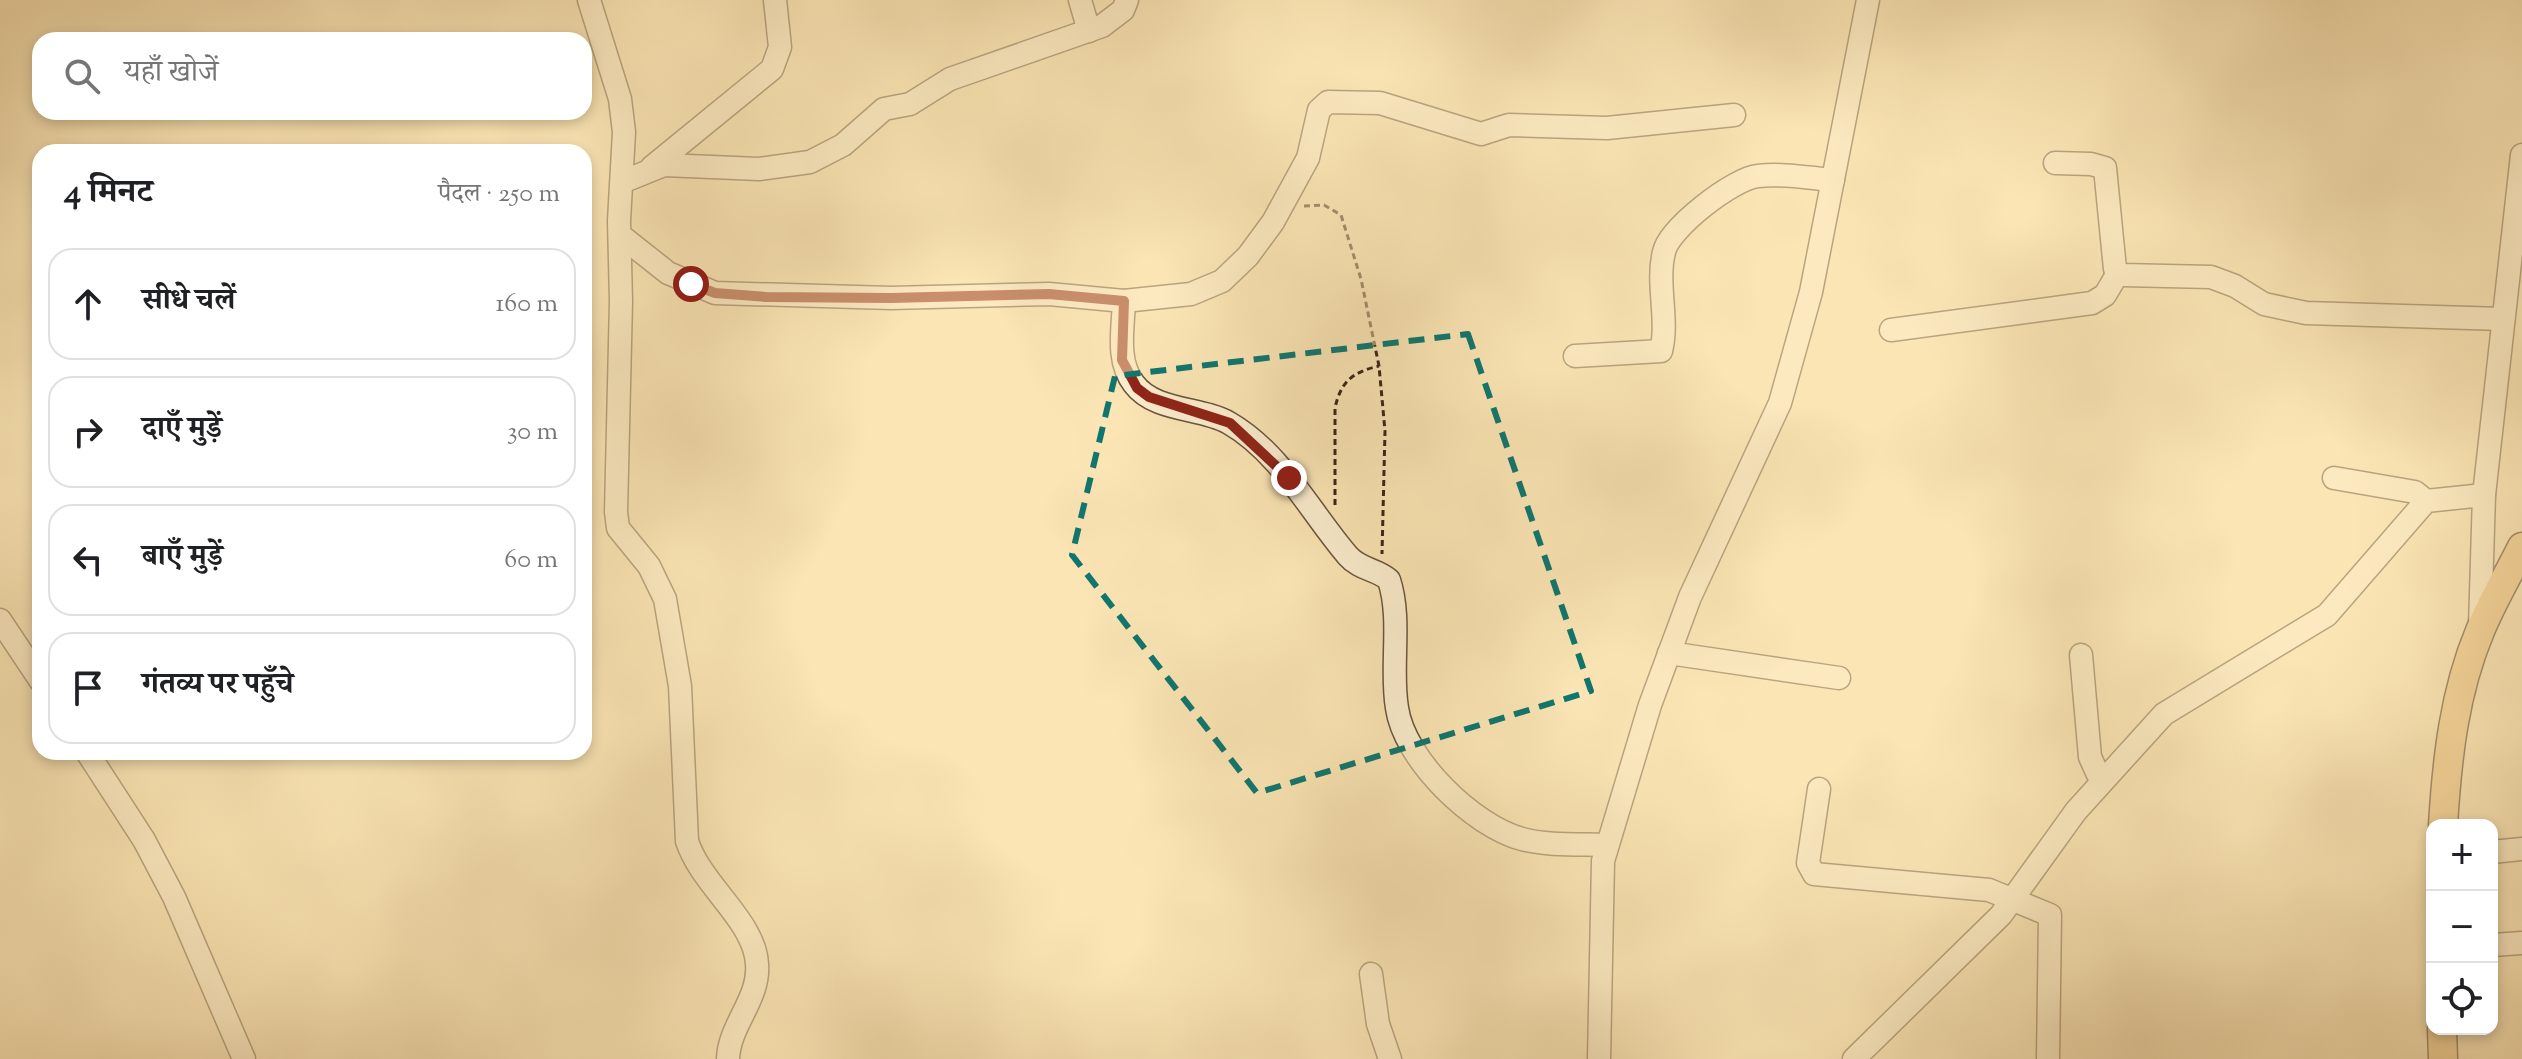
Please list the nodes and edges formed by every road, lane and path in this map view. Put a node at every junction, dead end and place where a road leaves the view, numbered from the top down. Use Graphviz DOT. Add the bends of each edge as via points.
graph roads {
  1 [pos="589,0"];
  2 [pos="775,0"];
  3 [pos="1080,0"];
  4 [pos="1127,0"];
  5 [pos="1868,0"];
  6 [pos="1089,31"];
  7 [pos="1734,115"];
  8 [pos="2522,155"];
  9 [pos="2055,163"];
  10 [pos="652,167"];
  11 [pos="1833,180"];
  12 [pos="622,182"];
  13 [pos="1281,207"];
  14 [pos="620,235"];
  15 [pos="2118,273"];
  16 [pos="1124,301"];
  17 [pos="2503,319"];
  18 [pos="1891,330"];
  19 [pos="1575,356"];
  20 [pos="1379,366"];
  21 [pos="2334,478"];
  22 [pos="2484,495"];
  23 [pos="2426,501"];
  24 [pos="1335,540"];
  25 [pos="2522,547"];
  26 [pos="1382,575"];
  27 [pos="0,620"];
  28 [pos="2480,632"];
  29 [pos="1669,653"];
  30 [pos="2081,655"];
  31 [pos="32,668"];
  32 [pos="1839,678"];
  33 [pos="92,760"];
  34 [pos="2101,781"];
  35 [pos="1819,789"];
  36 [pos="2443,819"];
  37 [pos="1607,845"];
  38 [pos="2522,849"];
  39 [pos="2498,851"];
  40 [pos="2011,902"];
  41 [pos="2522,943"];
  42 [pos="2498,945"];
  43 [pos="1371,974"];
  44 [pos="2442,1035"];
  45 [pos="1862,1055"];
  46 [pos="244,1059"];
  47 [pos="728,1059"];
  48 [pos="1390,1059"];
  49 [pos="1599,1059"];
  50 [pos="2048,1059"];
  51 [pos="2443,1059"];
  1 -- 12 [label="street" via="620,99"];
  2 -- 10 [label="street" via="780,47 772,69"];
  3 -- 6 [label="street"];
  4 -- 6 [label="street" via="1114,20"];
  5 -- 11 [label="street"];
  6 -- 10 [label="street" via="950,79 910,104 884,109 843,145 810,162 759,169"];
  7 -- 13 [label="street" via="1607,128 1509,125 1481,134 1380,103 1328,102 1319,110 1311,148"];
  8 -- 17 [label="street"];
  9 -- 15 [label="street" via="2105,168"];
  10 -- 12 [label="street"];
  11 -- 19 [label="street" via="1757,176 1732,186 1667,242 1661,351"];
  11 -- 29 [label="street" via="1811,292 1780,403"];
  12 -- 14 [label="street"];
  13 -- 16 [label="street" via="1248,256 1222,281 1191,294"];
  13 -- 20 [label="path" via="1324,205 1341,215"];
  14 -- 16 [label="street" via="668,273 715,293 891,298 1049,294"];
  14 -- 47 [label="street" via="618,528 649,566 665,599 680,686 687,841 692,856 747,933 758,963 754,992"];
  15 -- 17 [label="street" via="2211,277 2264,304 2306,313"];
  15 -- 18 [label="street" via="2105,295 2092,303"];
  16 -- 24 [label="street" via="1122,360 1137,388 1169,405 1213,416 1245,434 1289,478"];
  17 -- 22 [label="street"];
  20 -- 24 [label="path" via="1359,371 1338,392"];
  20 -- 26 [label="path" via="1385,431"];
  21 -- 23 [label="street" via="2415,492"];
  22 -- 23 [label="street"];
  22 -- 28 [label="street"];
  23 -- 34 [label="street" via="2327,615 2164,714"];
  24 -- 26 [label="street" via="1359,566"];
  25 -- 28 [label="main road"];
  26 -- 37 [label="street" via="1391,587 1397,708 1422,762 1464,808 1509,835 1525,841"];
  27 -- 31 [label="street"];
  28 -- 36 [label="main road" via="2448,746"];
  29 -- 32 [label="street"];
  29 -- 37 [label="street"];
  30 -- 34 [label="street" via="2090,757"];
  33 -- 46 [label="street" via="174,897"];
  34 -- 40 [label="street"];
  35 -- 40 [label="street" via="1808,863 1814,874 1989,890"];
  37 -- 49 [label="street"];
  38 -- 39 [label="street"];
  40 -- 45 [label="street"];
  40 -- 50 [label="street" via="2043,910 2051,918"];
  41 -- 42 [label="street"];
  43 -- 48 [label="street" via="1378,1024"];
  44 -- 51 [label="main road"];
}
